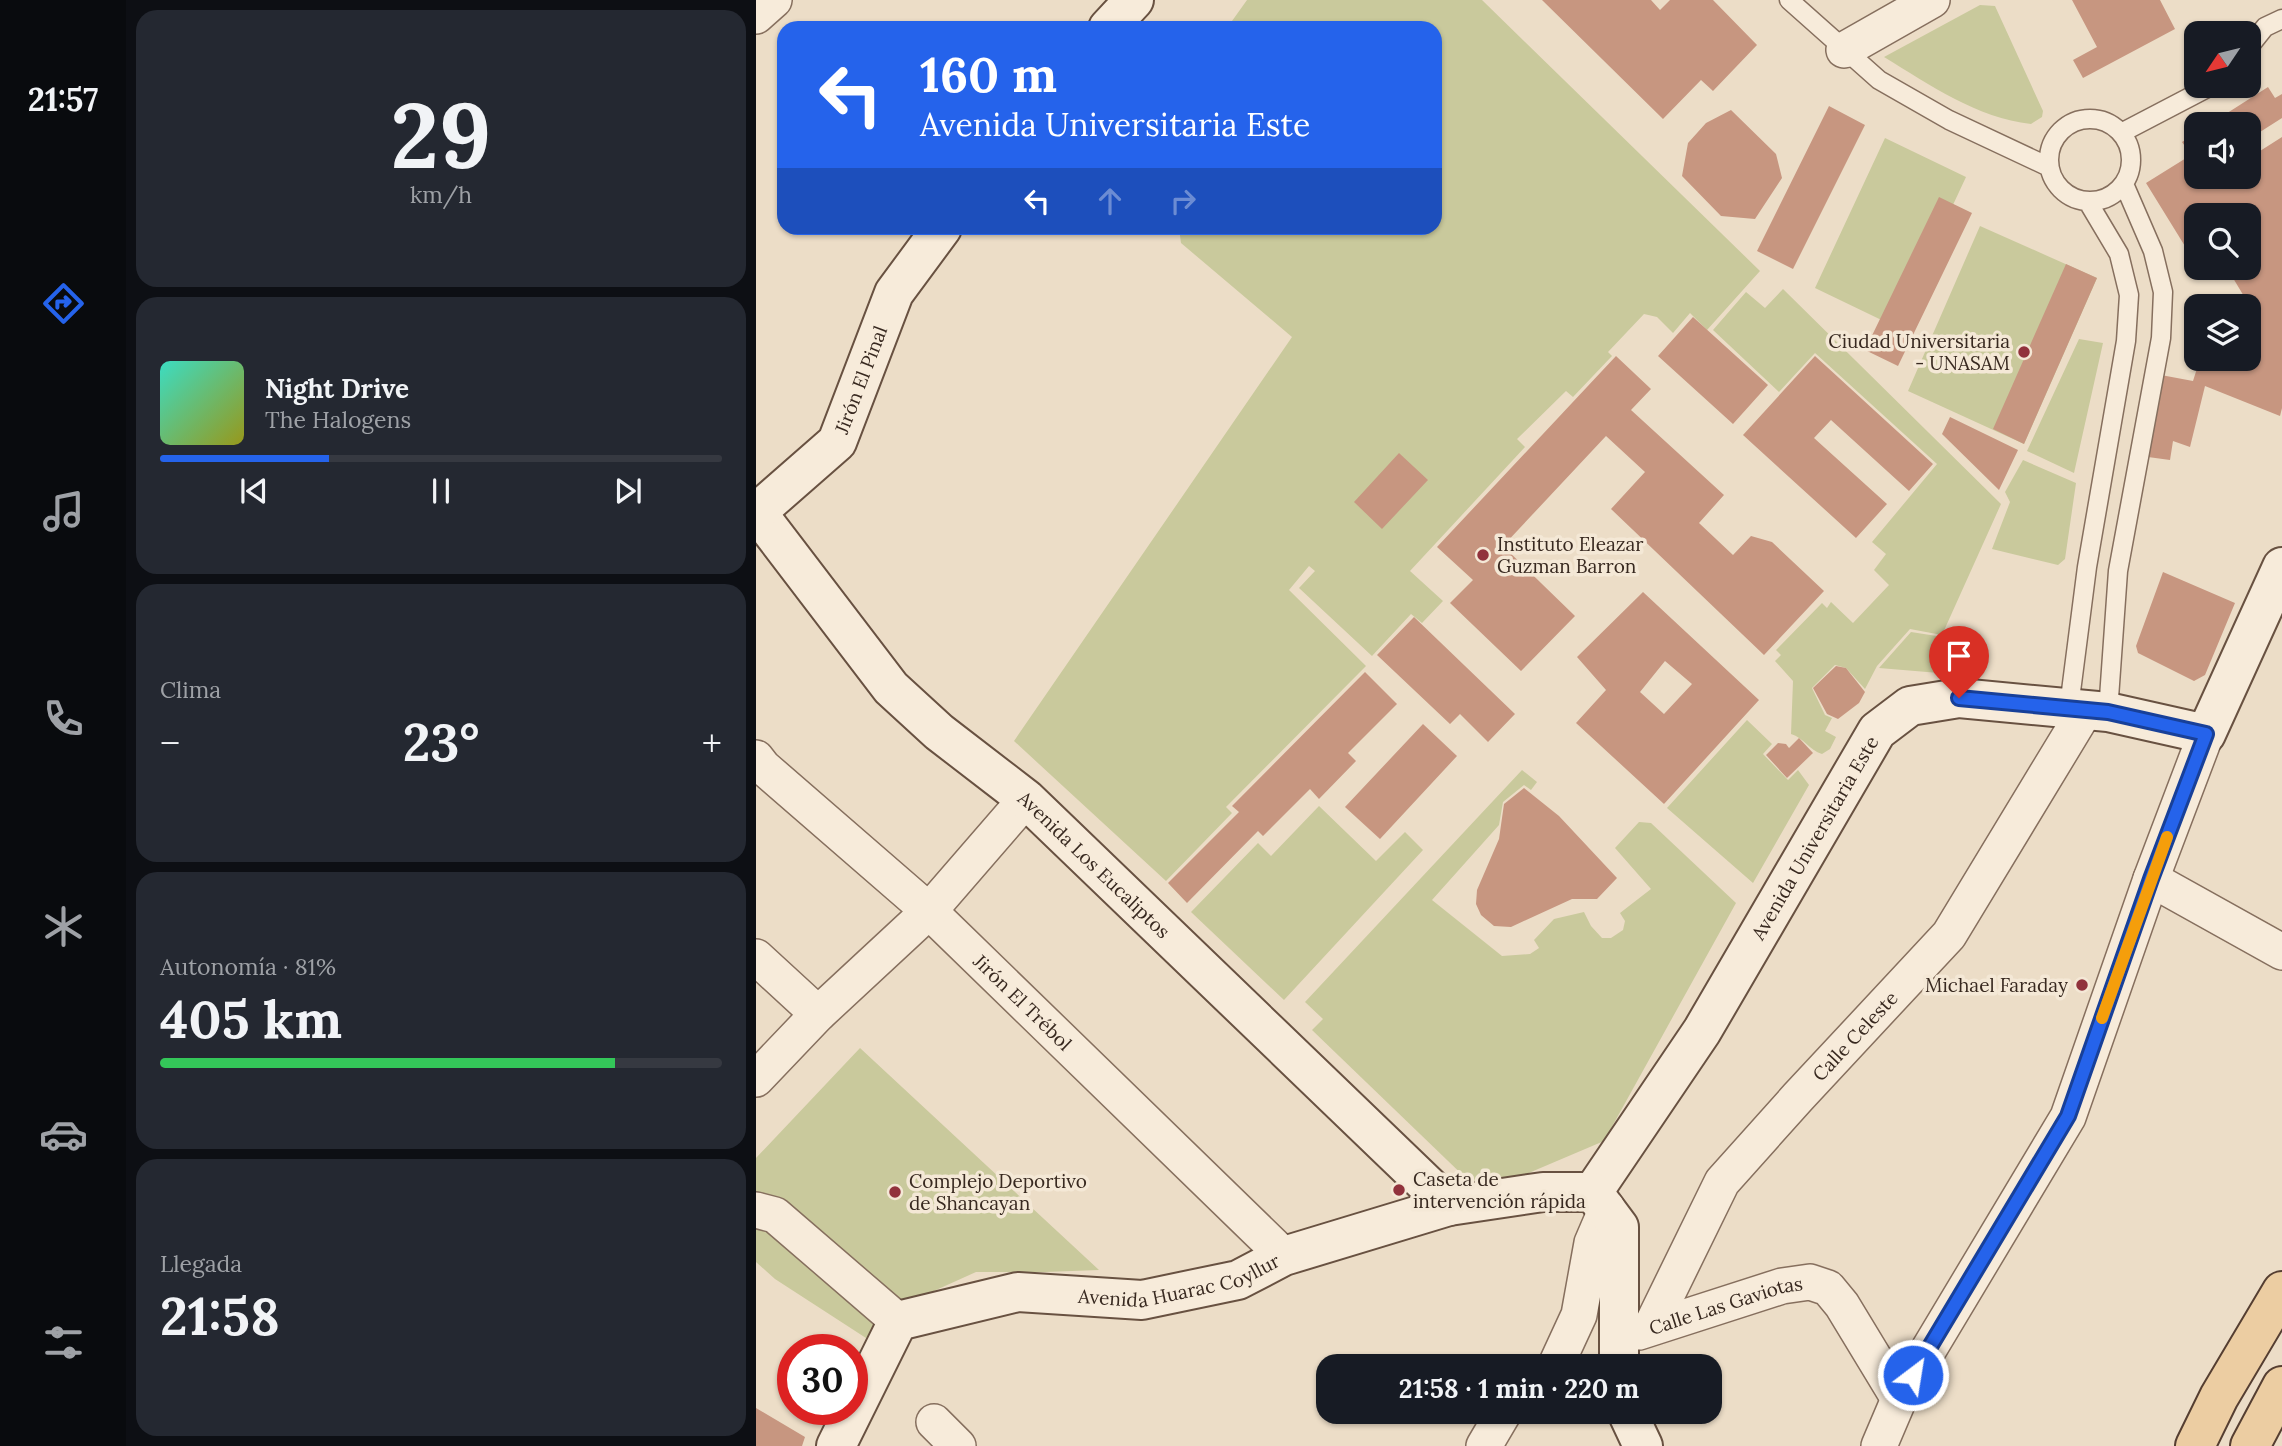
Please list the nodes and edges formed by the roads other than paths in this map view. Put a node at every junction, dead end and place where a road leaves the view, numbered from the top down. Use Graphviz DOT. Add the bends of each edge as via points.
graph roads {
  1 [pos="774,0"];
  2 [pos="1134,0"];
  3 [pos="1789,0"];
  4 [pos="1932,0"];
  5 [pos="756,16"];
  6 [pos="2282,19"];
  7 [pos="1114,21"];
  8 [pos="2261,32"];
  9 [pos="1844,50"];
  10 [pos="2188,98"];
  11 [pos="2121,133"];
  12 [pos="2049,167"];
  13 [pos="2124,184"];
  14 [pos="2088,202"];
  15 [pos="937,235"];
  16 [pos="756,512"];
  17 [pos="2282,567"];
  18 [pos="2087,710"];
  19 [pos="2206,734"];
  20 [pos="756,758"];
  21 [pos="1026,799"];
  22 [pos="2151,879"];
  23 [pos="929,911"];
  24 [pos="2282,952"];
  25 [pos="756,957"];
  26 [pos="818,1014"];
  27 [pos="756,1079"];
  28 [pos="1449,1206"];
  29 [pos="1606,1209"];
  30 [pos="756,1210"];
  31 [pos="1284,1256"];
  32 [pos="2282,1291"];
  33 [pos="898,1321"];
  34 [pos="1630,1344"];
  35 [pos="1561,1354"];
  36 [pos="2282,1386"];
  37 [pos="1899,1399"];
  38 [pos="2282,1410"];
  39 [pos="1497,1424"];
  40 [pos="1633,1424"];
  41 [pos="836,1446"];
  42 [pos="1483,1446"];
  43 [pos="1643,1446"];
  44 [pos="1879,1446"];
  45 [pos="2195,1446"];
  46 [pos="2251,1446"];
  1 -- 5 [label="street"];
  2 -- 7 [label="main road"];
  3 -- 9 [label="lane"];
  4 -- 9 [label="street"];
  6 -- 8 [label="lane"];
  9 -- 12 [label="lane" via="1880,80 1949,120"];
  10 -- 11 [label="lane"];
  11 -- 12 [label="lane" via="2098,120 2072,123 2053,141"];
  11 -- 13 [label="lane" via="2131,157"];
  12 -- 14 [label="lane" via="2062,191"];
  13 -- 14 [label="lane" via="2102,201"];
  13 -- 18 [label="lane" via="2153,251 2163,292 2161,338"];
  14 -- 18 [label="lane" via="2119,254 2129,295 2126,341 2087,567"];
  15 -- 16 [label="main road, Jirón El Pinal" via="894,293 837,442"];
  16 -- 21 [label="main road, Avenida Los Eucaliptos" via="891,688 939,732"];
  17 -- 19 [label="main road"];
  18 -- 19 [label="main road, Avenida Universitaria Este"];
  18 -- 29 [label="main road, Avenida Universitaria Este" via="1959,698 1910,706 1877,731 1702,1031 1613,1159"];
  18 -- 34 [label="street, Calle Celeste" via="1949,935 1722,1182"];
  19 -- 22 [label="street"];
  20 -- 23 [label="street, Jirón El Trébol"];
  21 -- 23 [label="street"];
  21 -- 28 [label="main road, Avenida Los Eucaliptos"];
  22 -- 24 [label="street"];
  22 -- 37 [label="street" via="2068,1116"];
  23 -- 26 [label="street"];
  23 -- 31 [label="street, Jirón El Trébol"];
  25 -- 26 [label="street"];
  26 -- 27 [label="street"];
  28 -- 29 [label="main road, Avenida Huarac Coyllur" via="1543,1192"];
  28 -- 31 [label="main road, Avenida Huarac Coyllur"];
  29 -- 34 [label="main road"];
  29 -- 35 [label="street" via="1592,1243 1580,1315"];
  30 -- 33 [label="street" via="775,1215"];
  31 -- 33 [label="main road, Avenida Huarac Coyllur" via="1238,1280 1142,1300 1018,1292"];
  32 -- 45 [label="main road"];
  33 -- 41 [label="main road"];
  34 -- 37 [label="street, Calle Las Gaviotas" via="1783,1286 1810,1282 1828,1288 1842,1305"];
  36 -- 46 [label="main road"];
  37 -- 44 [label="street"];
  38 -- 46 [label="main road"];
  39 -- 42 [label="street"];
  40 -- 43 [label="main road"];
}
